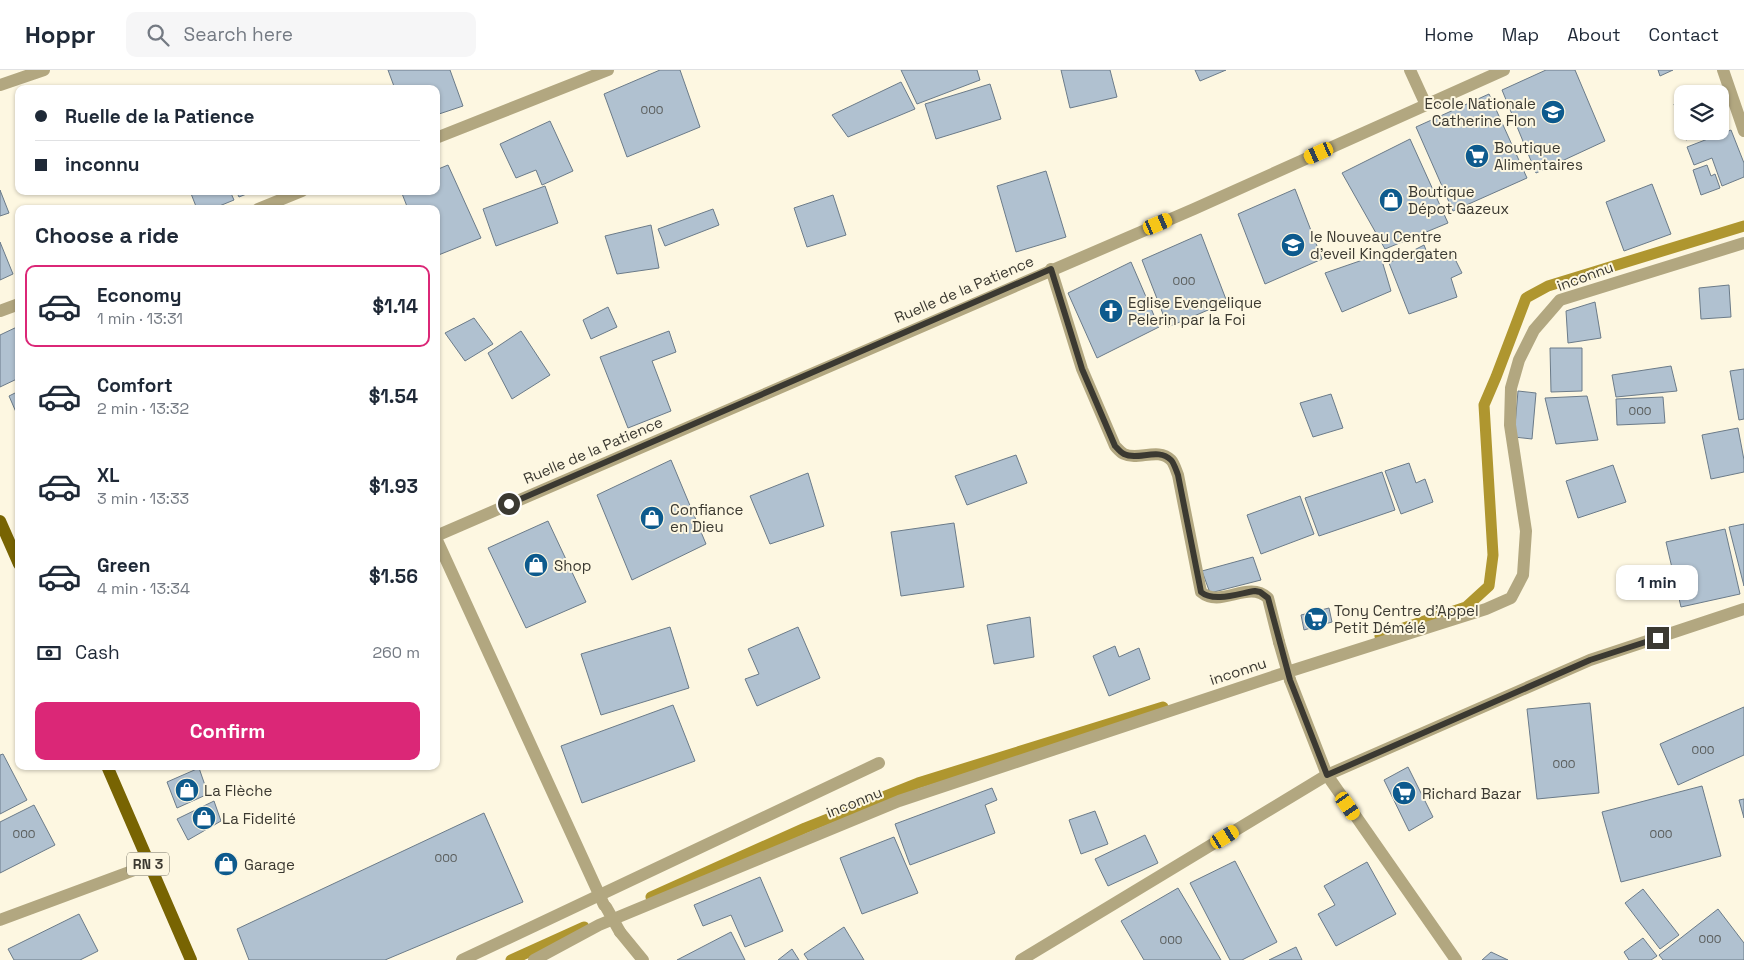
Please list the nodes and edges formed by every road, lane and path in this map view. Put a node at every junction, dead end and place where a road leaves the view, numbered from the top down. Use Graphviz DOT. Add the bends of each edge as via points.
graph roads {
  1 [pos="44,70"];
  2 [pos="608,70"];
  3 [pos="1410,70"];
  4 [pos="1504,70"];
  5 [pos="1723,70"];
  6 [pos="0,86"];
  7 [pos="1426,105"];
  8 [pos="1744,131"];
  9 [pos="440,136"];
  10 [pos="292,195"];
  11 [pos="268,205"];
  12 [pos="1744,243"];
  13 [pos="1051,269"];
  14 [pos="15,305"];
  15 [pos="0,311"];
  16 [pos="0,521"];
  17 [pos="440,535"];
  18 [pos="440,546"];
  19 [pos="15,555"];
  20 [pos="1744,609"];
  21 [pos="879,764"];
  22 [pos="109,770"];
  23 [pos="1327,775"];
  24 [pos="148,865"];
  25 [pos="599,895"];
  26 [pos="0,920"];
  27 [pos="191,960"];
  28 [pos="462,960"];
  29 [pos="534,960"];
  30 [pos="643,960"];
  31 [pos="1021,960"];
  32 [pos="1456,960"];
  1 -- 6 [label="street"];
  2 -- 9 [label="street"];
  3 -- 7 [label="street"];
  4 -- 7 [label="street, Ruelle de la Patience"];
  5 -- 8 [label="street"];
  7 -- 13 [label="street, Ruelle de la Patience"];
  10 -- 11 [label="street"];
  12 -- 29 [label="street, inconnu" via="1560,300 1534,330 1518,360 1511,388 1510,424 1526,531 1524,575 1511,598 1486,609 899,801 599,925"];
  13 -- 17 [label="street, Ruelle de la Patience"];
  13 -- 23 [label="street, bridge" via="1082,369 1115,446 1123,454 1156,454 1172,460 1178,475 1201,592 1217,598 1255,591 1268,598 1290,680"];
  14 -- 15 [label="street"];
  16 -- 19 [label="main road"];
  18 -- 25 [label="street"];
  20 -- 23 [label="street" via="1590,660"];
  21 -- 25 [label="street, inconnu"];
  22 -- 24 [label="main road, RN 3"];
  23 -- 31 [label="street"];
  23 -- 32 [label="street"];
  24 -- 26 [label="street"];
  24 -- 27 [label="main road, RN 3"];
  25 -- 28 [label="street, inconnu"];
  25 -- 30 [label="street, bridge" via="620,932"];
}
